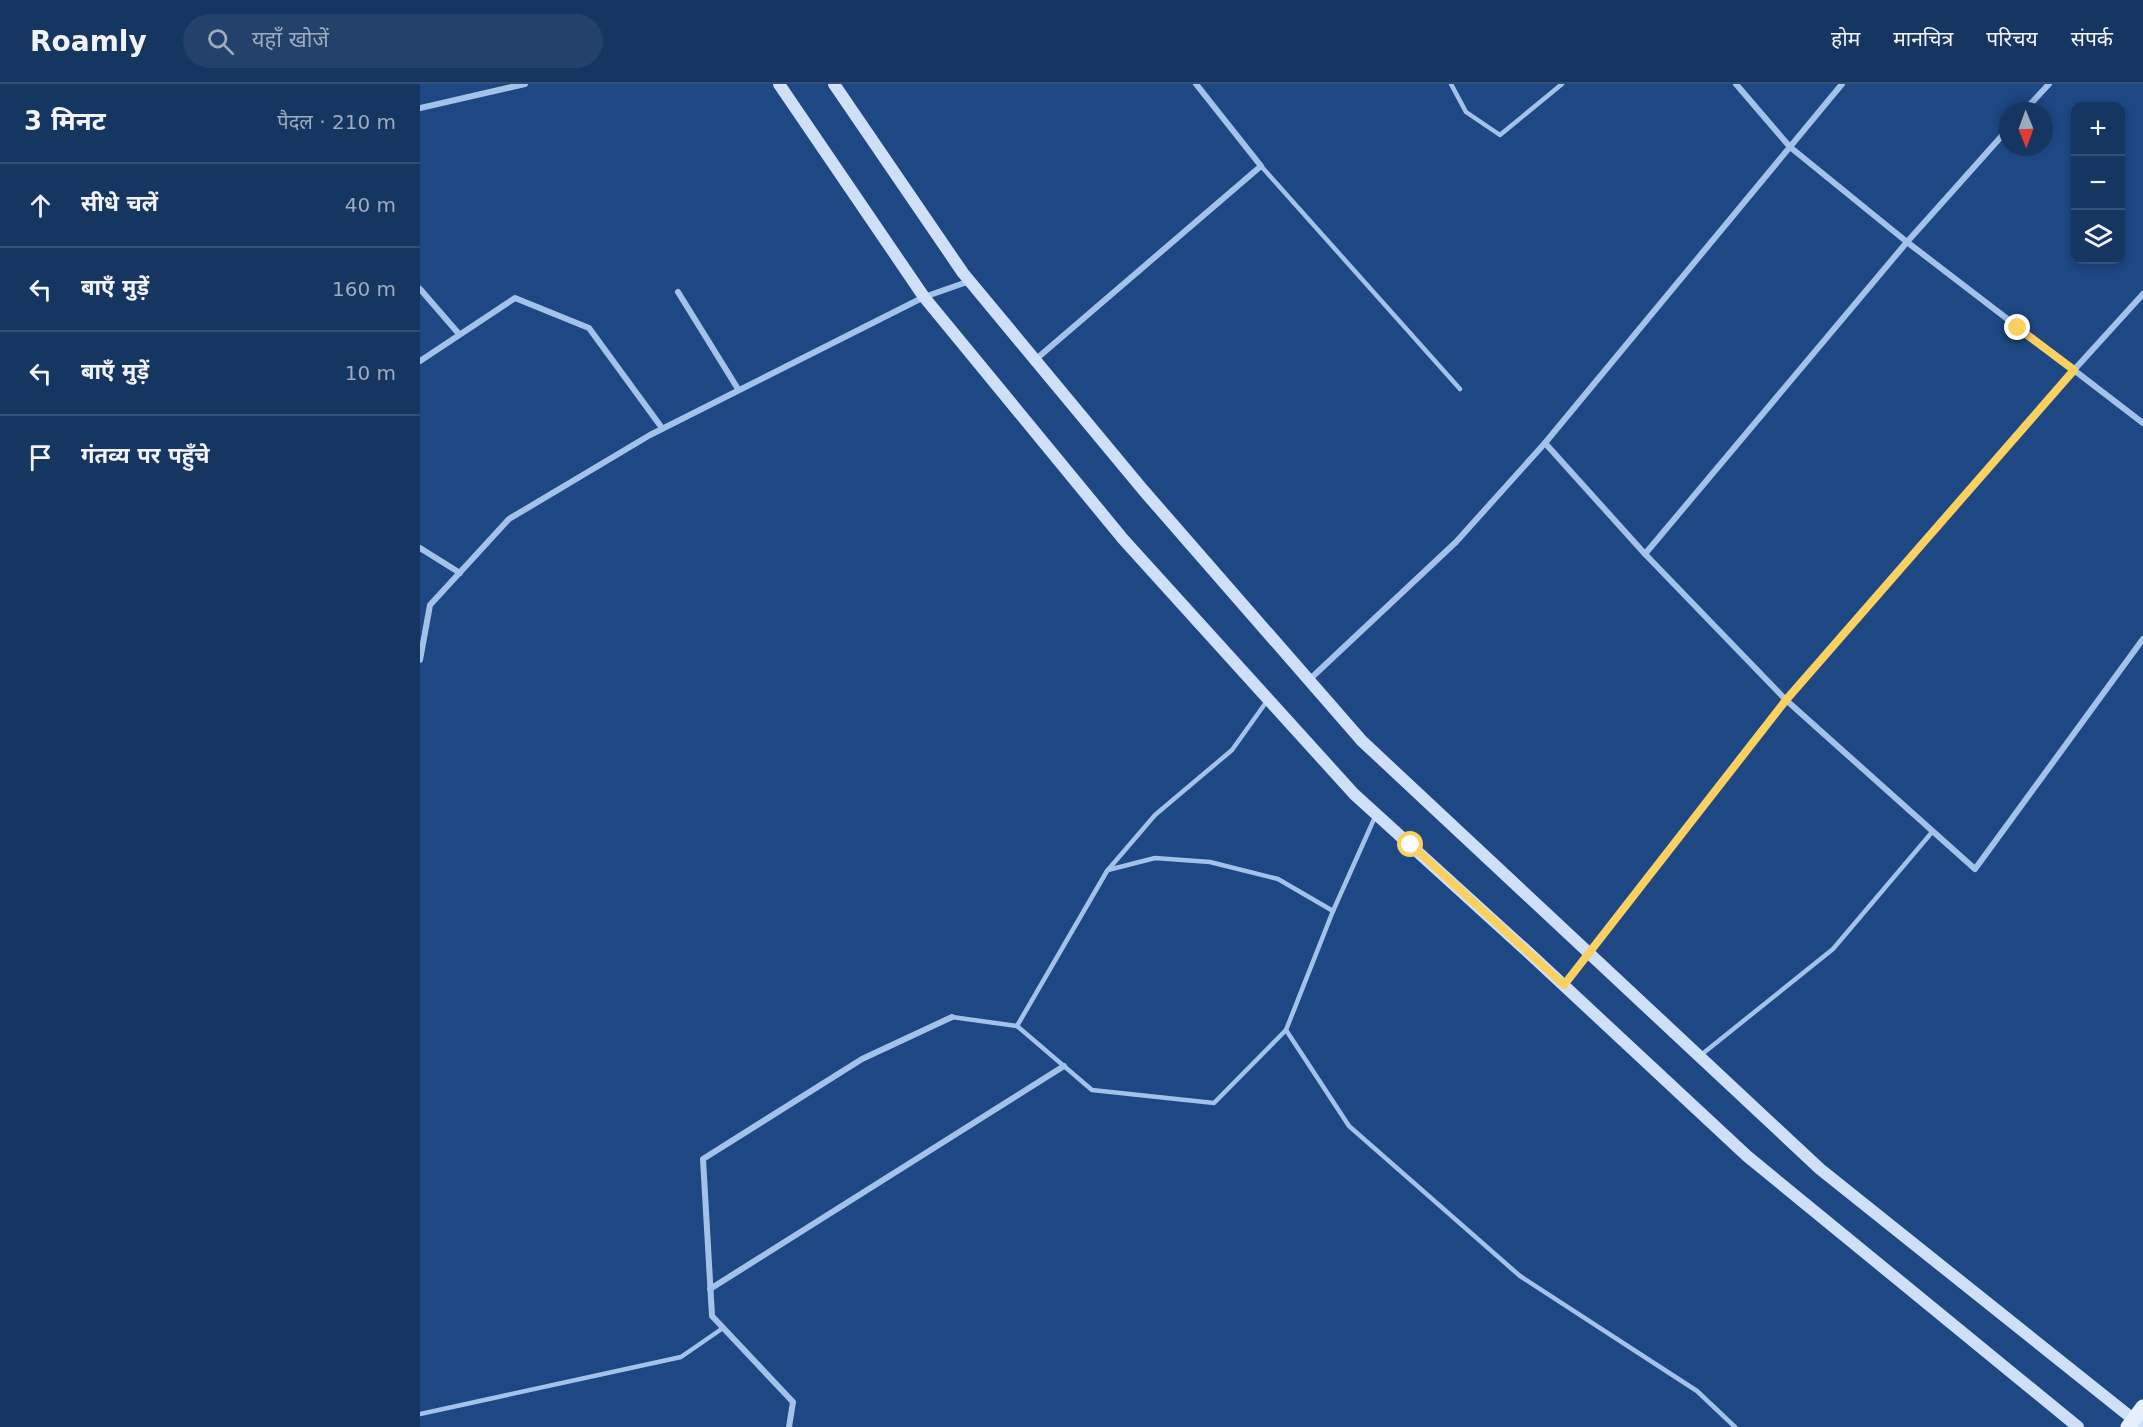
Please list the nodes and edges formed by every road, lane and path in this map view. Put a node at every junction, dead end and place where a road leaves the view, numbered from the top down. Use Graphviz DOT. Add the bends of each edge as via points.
graph roads {
  1 [pos="525,84"];
  2 [pos="778,84"];
  3 [pos="834,84"];
  4 [pos="1196,84"];
  5 [pos="1451,84"];
  6 [pos="1562,84"];
  7 [pos="1736,84"];
  8 [pos="1842,84"];
  9 [pos="2049,84"];
  10 [pos="2032,102"];
  11 [pos="420,108"];
  12 [pos="1999,139"];
  13 [pos="1790,147"];
  14 [pos="1261,166"];
  15 [pos="1907,242"];
  16 [pos="970,281"];
  17 [pos="420,289"];
  18 [pos="678,292"];
  19 [pos="2143,294"];
  20 [pos="924,297"];
  21 [pos="459,334"];
  22 [pos="1035,360"];
  23 [pos="420,361"];
  24 [pos="2074,370"];
  25 [pos="738,389"];
  26 [pos="1460,389"];
  27 [pos="2143,423"];
  28 [pos="662,428"];
  29 [pos="1545,443"];
  30 [pos="420,548"];
  31 [pos="1645,554"];
  32 [pos="460,573"];
  33 [pos="2143,639"];
  34 [pos="420,660"];
  35 [pos="1309,680"];
  36 [pos="1268,699"];
  37 [pos="1786,700"];
  38 [pos="1377,814"];
  39 [pos="1933,831"];
  40 [pos="1107,871"];
  41 [pos="1333,911"];
  42 [pos="1590,954"];
  43 [pos="1564,985"];
  44 [pos="952,1017"];
  45 [pos="1017,1026"];
  46 [pos="1286,1030"];
  47 [pos="1699,1056"];
  48 [pos="1064,1066"];
  49 [pos="710,1289"];
  50 [pos="723,1328"];
  51 [pos="420,1414"];
  52 [pos="2137,1420"];
  53 [pos="789,1427"];
  54 [pos="1735,1427"];
  55 [pos="2078,1427"];
  1 -- 11 [label="street"];
  2 -- 20 [label="main road"];
  3 -- 16 [label="main road"];
  4 -- 14 [label="street"];
  5 -- 6 [label="lane" via="1466,112 1500,135"];
  7 -- 13 [label="street"];
  8 -- 13 [label="street"];
  9 -- 10 [label="street"];
  12 -- 15 [label="street"];
  13 -- 15 [label="street"];
  13 -- 29 [label="street"];
  14 -- 22 [label="street"];
  14 -- 26 [label="lane"];
  15 -- 24 [label="street"];
  15 -- 31 [label="street"];
  16 -- 20 [label="street"];
  16 -- 22 [label="main road"];
  17 -- 21 [label="street"];
  18 -- 25 [label="street"];
  19 -- 24 [label="street"];
  20 -- 25 [label="street"];
  20 -- 36 [label="main road" via="1123,539"];
  21 -- 23 [label="street"];
  21 -- 28 [label="street" via="515,298 589,328"];
  22 -- 35 [label="main road"];
  24 -- 27 [label="street"];
  24 -- 37 [label="street"];
  25 -- 28 [label="street"];
  28 -- 32 [label="street" via="508,519"];
  29 -- 31 [label="street"];
  29 -- 35 [label="street" via="1456,542"];
  30 -- 32 [label="street"];
  31 -- 37 [label="street"];
  32 -- 34 [label="street" via="430,605"];
  33 -- 39 [label="street" via="1975,868"];
  35 -- 42 [label="main road" via="1362,741"];
  36 -- 38 [label="main road"];
  36 -- 40 [label="lane" via="1232,750 1155,815"];
  37 -- 39 [label="street"];
  37 -- 42 [label="street"];
  38 -- 41 [label="lane"];
  38 -- 43 [label="main road"];
  39 -- 47 [label="lane" via="1833,949"];
  40 -- 41 [label="lane" via="1155,858 1210,862 1278,879"];
  40 -- 45 [label="lane"];
  41 -- 46 [label="lane"];
  42 -- 43 [label="street"];
  42 -- 47 [label="main road"];
  43 -- 55 [label="main road" via="1748,1156"];
  44 -- 45 [label="lane"];
  44 -- 49 [label="street" via="862,1059 703,1159"];
  45 -- 48 [label="lane"];
  46 -- 48 [label="lane" via="1215,1103 1092,1090"];
  46 -- 54 [label="lane" via="1348,1126 1520,1276 1697,1391"];
  47 -- 52 [label="main road" via="1820,1169"];
  48 -- 49 [label="street"];
  49 -- 50 [label="street" via="712,1316"];
  50 -- 51 [label="lane" via="681,1357"];
  50 -- 53 [label="street" via="793,1402"];
}
